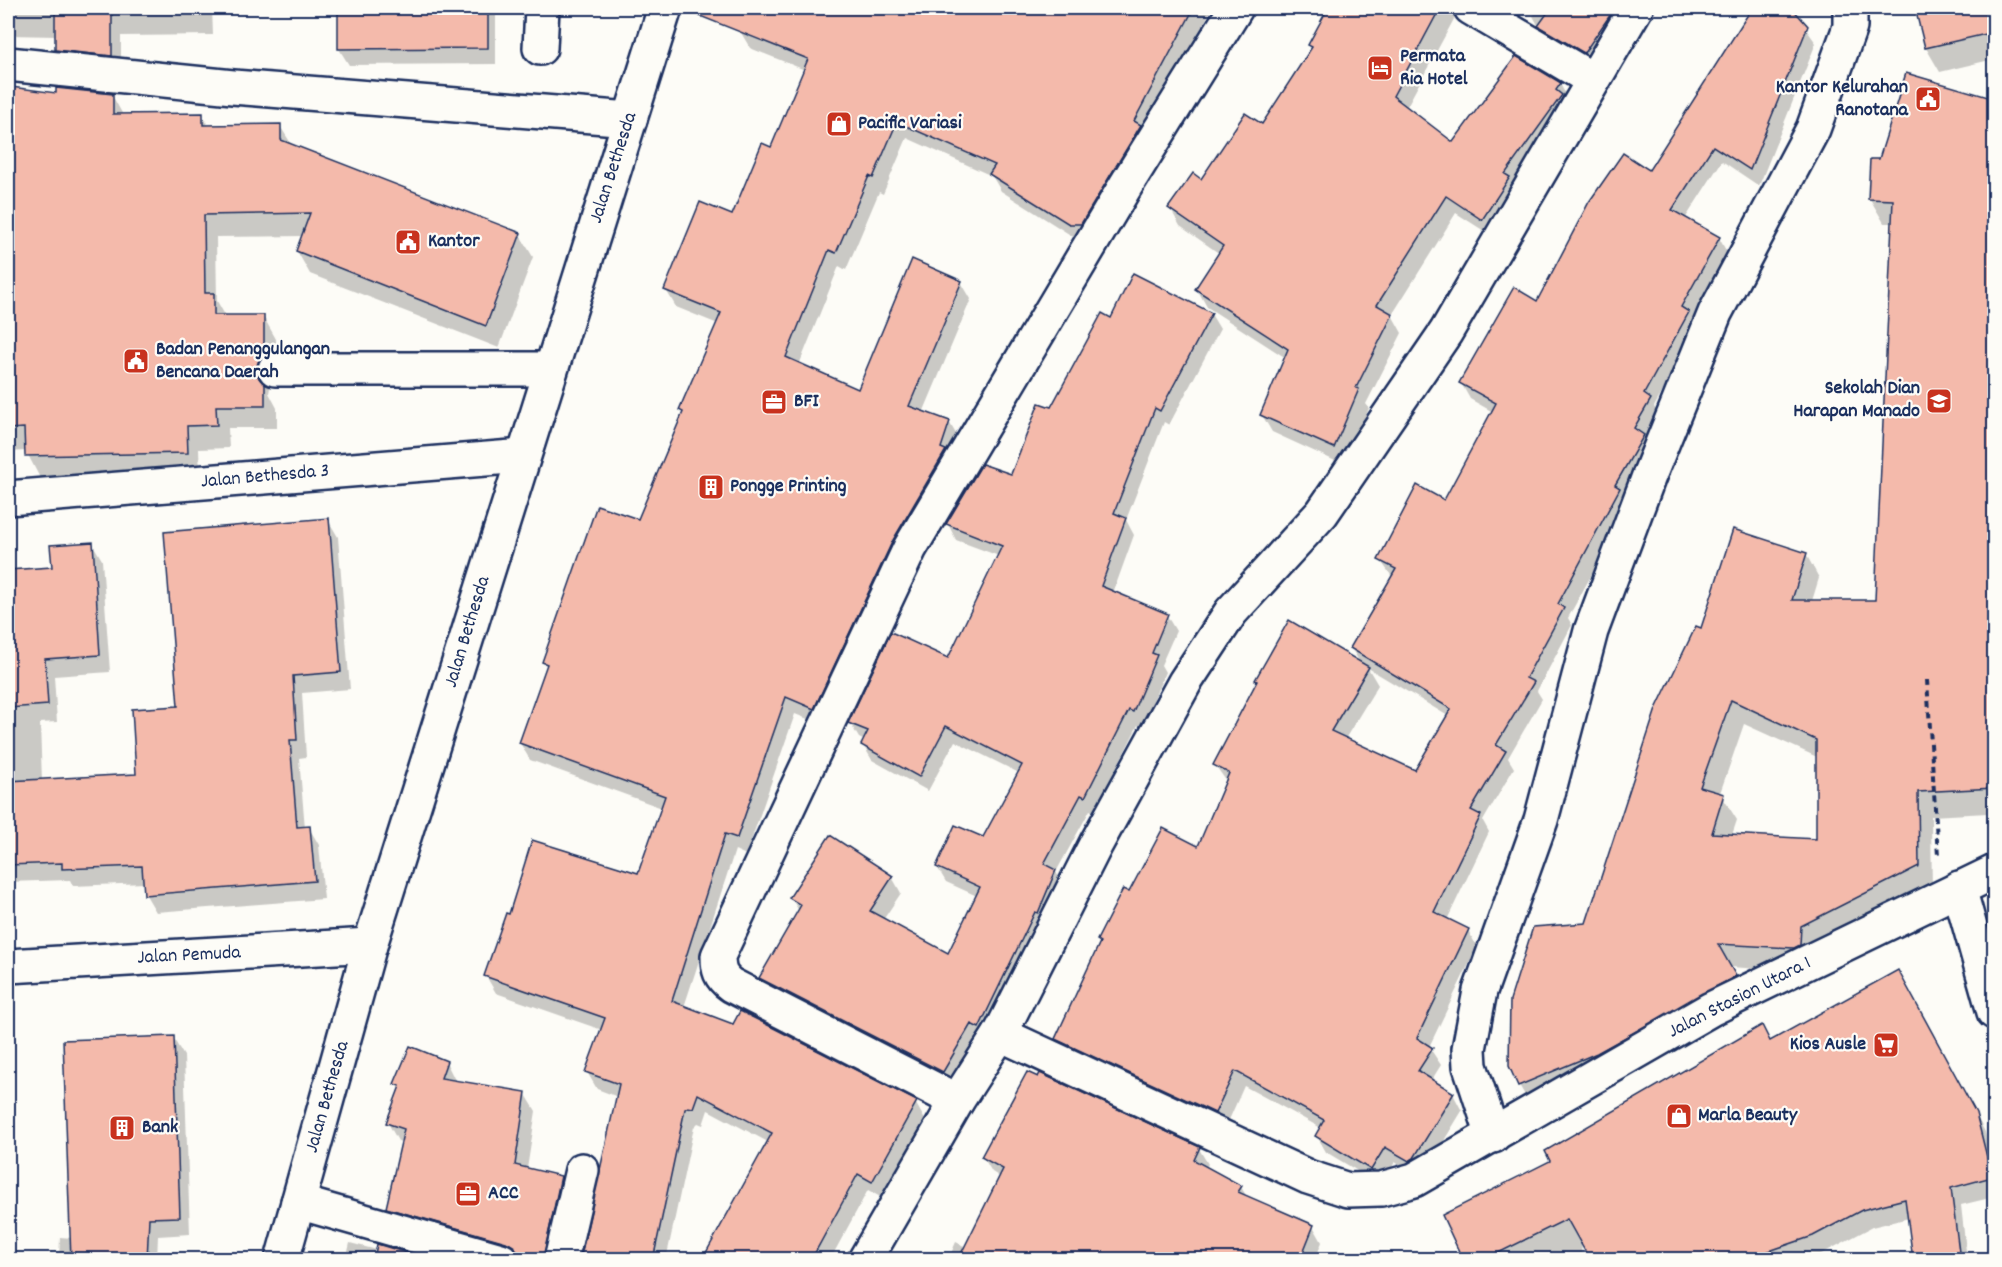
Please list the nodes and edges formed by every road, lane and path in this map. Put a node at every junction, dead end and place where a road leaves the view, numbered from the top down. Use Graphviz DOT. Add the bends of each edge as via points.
graph roads {
  1 [pos="542,8"];
  2 [pos="665,8"];
  3 [pos="1236,8"];
  4 [pos="1471,8"];
  5 [pos="1636,8"];
  6 [pos="1850,8"];
  7 [pos="540,48"];
  8 [pos="8,63"];
  9 [pos="1593,80"];
  10 [pos="630,119"];
  11 [pos="275,369"];
  12 [pos="550,369"];
  13 [pos="523,456"];
  14 [pos="8,498"];
  15 [pos="1927,680"];
  16 [pos="1995,872"];
  17 [pos="1950,892"];
  18 [pos="370,945"];
  19 [pos="8,966"];
  20 [pos="1995,1012"];
  21 [pos="1000,1034"];
  22 [pos="957,1101"];
  23 [pos="1493,1136"];
  24 [pos="582,1170"];
  25 [pos="298,1202"];
  26 [pos="282,1260"];
  27 [pos="501,1260"];
  28 [pos="561,1260"];
  29 [pos="865,1260"];
  1 -- 7 [label="main road"];
  2 -- 10 [label="main road, Jalan Bethesda"];
  3 -- 22 [label="main road" via="910,548 718,956 722,979 731,985"];
  4 -- 9 [label="main road"];
  5 -- 9 [label="main road"];
  6 -- 23 [label="main road" via="1850,27 1813,129 1714,313 1591,631 1541,820 1480,991 1470,1040 1470,1066"];
  8 -- 10 [label="main road" via="233,87"];
  9 -- 21 [label="main road" via="1446,332 1322,513 1231,612 1185,682 1096,844"];
  10 -- 12 [label="main road, Jalan Bethesda"];
  11 -- 12 [label="main road"];
  12 -- 13 [label="main road, Jalan Bethesda"];
  13 -- 14 [label="main road, Jalan Bethesda 3"];
  13 -- 18 [label="main road, Jalan Bethesda"];
  15 -- 17 [label="path"];
  16 -- 17 [label="main road, Jalan Stasion Utara 1"];
  17 -- 20 [label="main road"];
  17 -- 23 [label="main road, Jalan Stasion Utara 1" via="1711,1009"];
  18 -- 19 [label="main road, Jalan Pemuda"];
  18 -- 25 [label="main road, Jalan Bethesda"];
  21 -- 22 [label="main road"];
  21 -- 23 [label="main road, Jalan Stasion Utara 1" via="1308,1177 1348,1190 1381,1189 1414,1180"];
  22 -- 29 [label="main road"];
  24 -- 28 [label="main road"];
  25 -- 26 [label="main road, Jalan Bethesda"];
  25 -- 27 [label="main road"];
}
